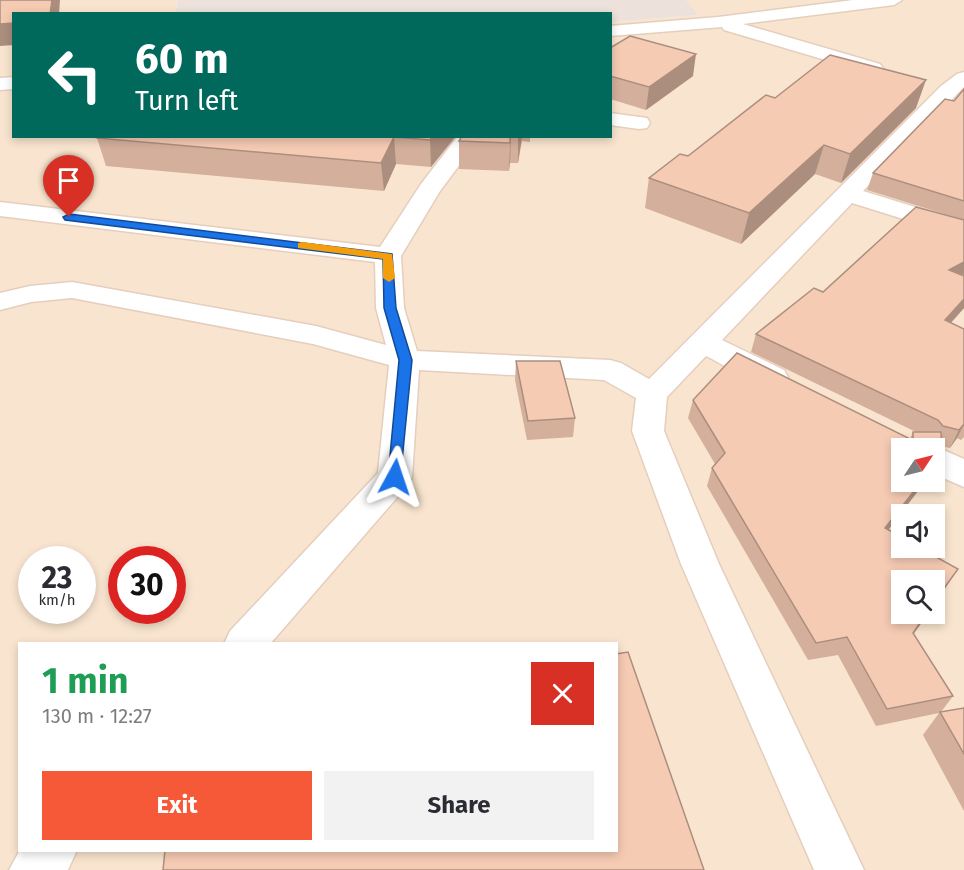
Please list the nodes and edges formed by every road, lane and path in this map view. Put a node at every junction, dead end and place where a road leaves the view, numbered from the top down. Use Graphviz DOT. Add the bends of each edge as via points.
graph roads {
  1 [pos="894,0"];
  2 [pos="718,22"];
  3 [pos="612,31"];
  4 [pos="890,73"];
  5 [pos="950,86"];
  6 [pos="612,119"];
  7 [pos="639,123"];
  8 [pos="468,138"];
  9 [pos="847,194"];
  10 [pos="0,209"];
  11 [pos="964,230"];
  12 [pos="388,256"];
  13 [pos="0,302"];
  14 [pos="702,342"];
  15 [pos="405,360"];
  16 [pos="798,390"];
  17 [pos="652,394"];
  18 [pos="945,464"];
  19 [pos="964,474"];
  20 [pos="246,642"];
  21 [pos="50,852"];
  22 [pos="34,870"];
  23 [pos="839,870"];
  1 -- 2 [label="street"];
  2 -- 3 [label="street"];
  2 -- 4 [label="street"];
  5 -- 9 [label="street"];
  6 -- 7 [label="street"];
  8 -- 12 [label="street" via="429,189"];
  9 -- 11 [label="street"];
  9 -- 14 [label="street"];
  10 -- 12 [label="street"];
  12 -- 15 [label="street" via="390,308"];
  13 -- 15 [label="street" via="72,290 316,335"];
  14 -- 16 [label="street"];
  14 -- 17 [label="street"];
  15 -- 17 [label="street" via="610,370"];
  15 -- 20 [label="street" via="395,477"];
  17 -- 23 [label="street" via="648,431 692,542"];
  18 -- 19 [label="street"];
  21 -- 22 [label="street"];
}
